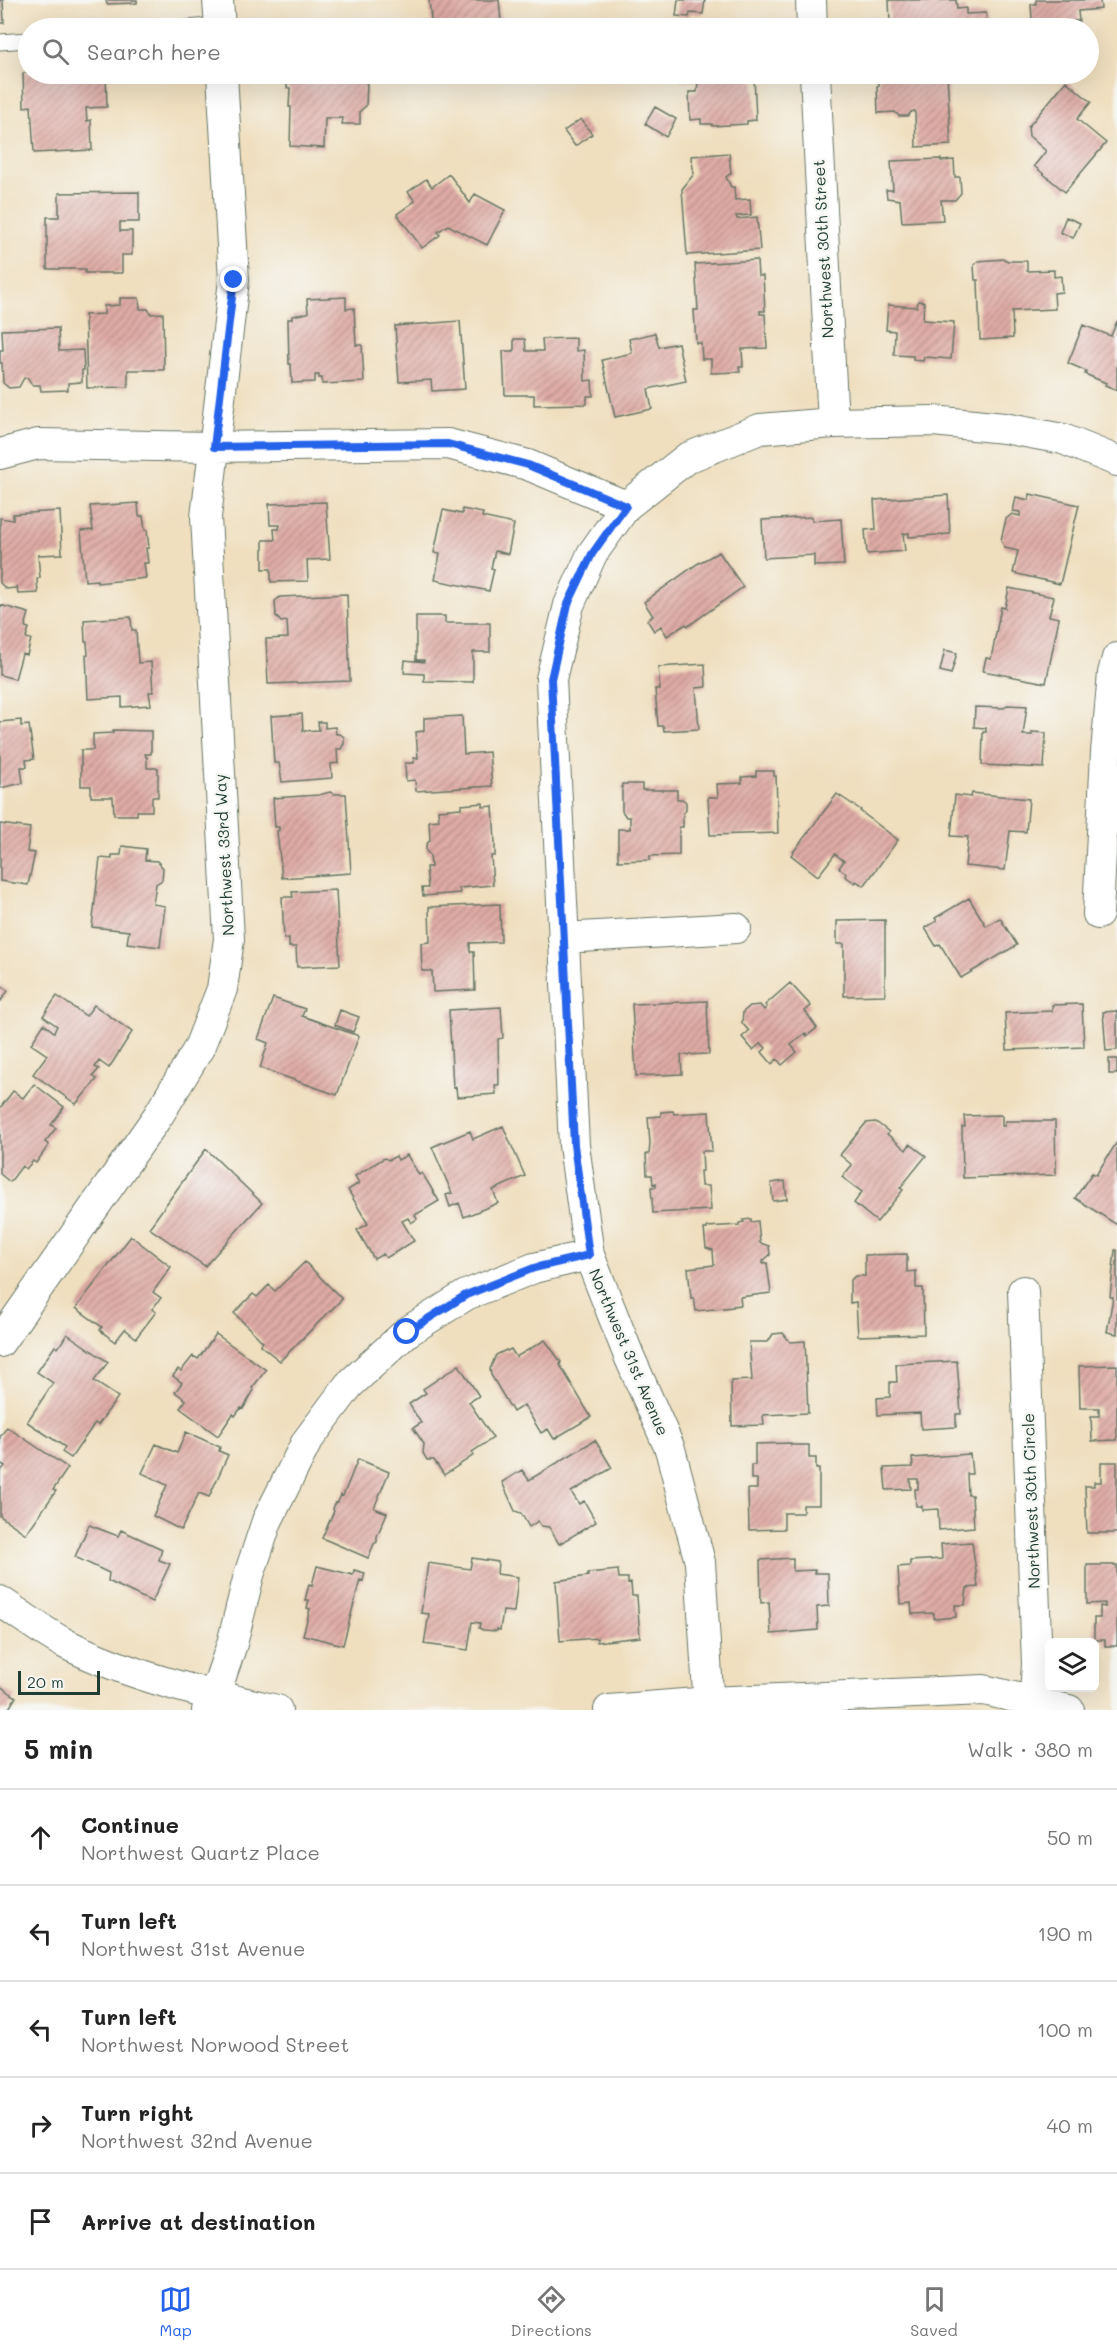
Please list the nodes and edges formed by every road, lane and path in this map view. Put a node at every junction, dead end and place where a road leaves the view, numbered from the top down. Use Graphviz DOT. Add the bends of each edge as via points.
graph roads {
  1 [pos="811,0"];
  2 [pos="812,18"];
  3 [pos="18,41"];
  4 [pos="0,42"];
  5 [pos="223,84"];
  6 [pos="816,84"];
  7 [pos="833,423"];
  8 [pos="214,447"];
  9 [pos="0,454"];
  10 [pos="1117,461"];
  11 [pos="626,506"];
  12 [pos="1117,658"];
  13 [pos="1098,914"];
  14 [pos="736,928"];
  15 [pos="563,938"];
  16 [pos="589,1255"];
  17 [pos="1023,1291"];
  18 [pos="0,1342"];
  19 [pos="0,1601"];
  20 [pos="211,1703"];
  21 [pos="1035,1705"];
  22 [pos="709,1706"];
  23 [pos="277,1710"];
  24 [pos="609,1710"];
  25 [pos="1069,1710"];
  1 -- 2 [label="street"];
  3 -- 4 [label="lane"];
  5 -- 8 [label="street, Northwest 33rd Way" via="234,280"];
  6 -- 7 [label="street, Northwest 30th Street"];
  7 -- 10 [label="street, Northwest 31st Avenue" via="933,421 1004,428 1063,440"];
  7 -- 11 [label="street, Northwest 31st Avenue" via="760,429 687,458"];
  8 -- 9 [label="street" via="38,444"];
  8 -- 11 [label="street" via="448,444 528,465"];
  8 -- 18 [label="street, Northwest 33rd Way" via="206,517 229,939 222,988 199,1048 158,1116"];
  11 -- 15 [label="street, Northwest 31st Avenue" via="592,554 568,604 551,679"];
  12 -- 13 [label="street" via="1106,752"];
  14 -- 15 [label="street"];
  15 -- 16 [label="street, Northwest 31st Avenue" via="574,1145"];
  16 -- 20 [label="street" via="534,1268 466,1295 407,1332 349,1385 307,1441 267,1521"];
  16 -- 22 [label="street, Northwest 31st Avenue" via="670,1449 700,1562"];
  17 -- 21 [label="street, Northwest 30th Circle" via="1037,1664"];
  19 -- 20 [label="street" via="64,1644"];
  20 -- 23 [label="street"];
  21 -- 22 [label="street" via="984,1690"];
  21 -- 25 [label="street"];
  22 -- 24 [label="street"];
}
